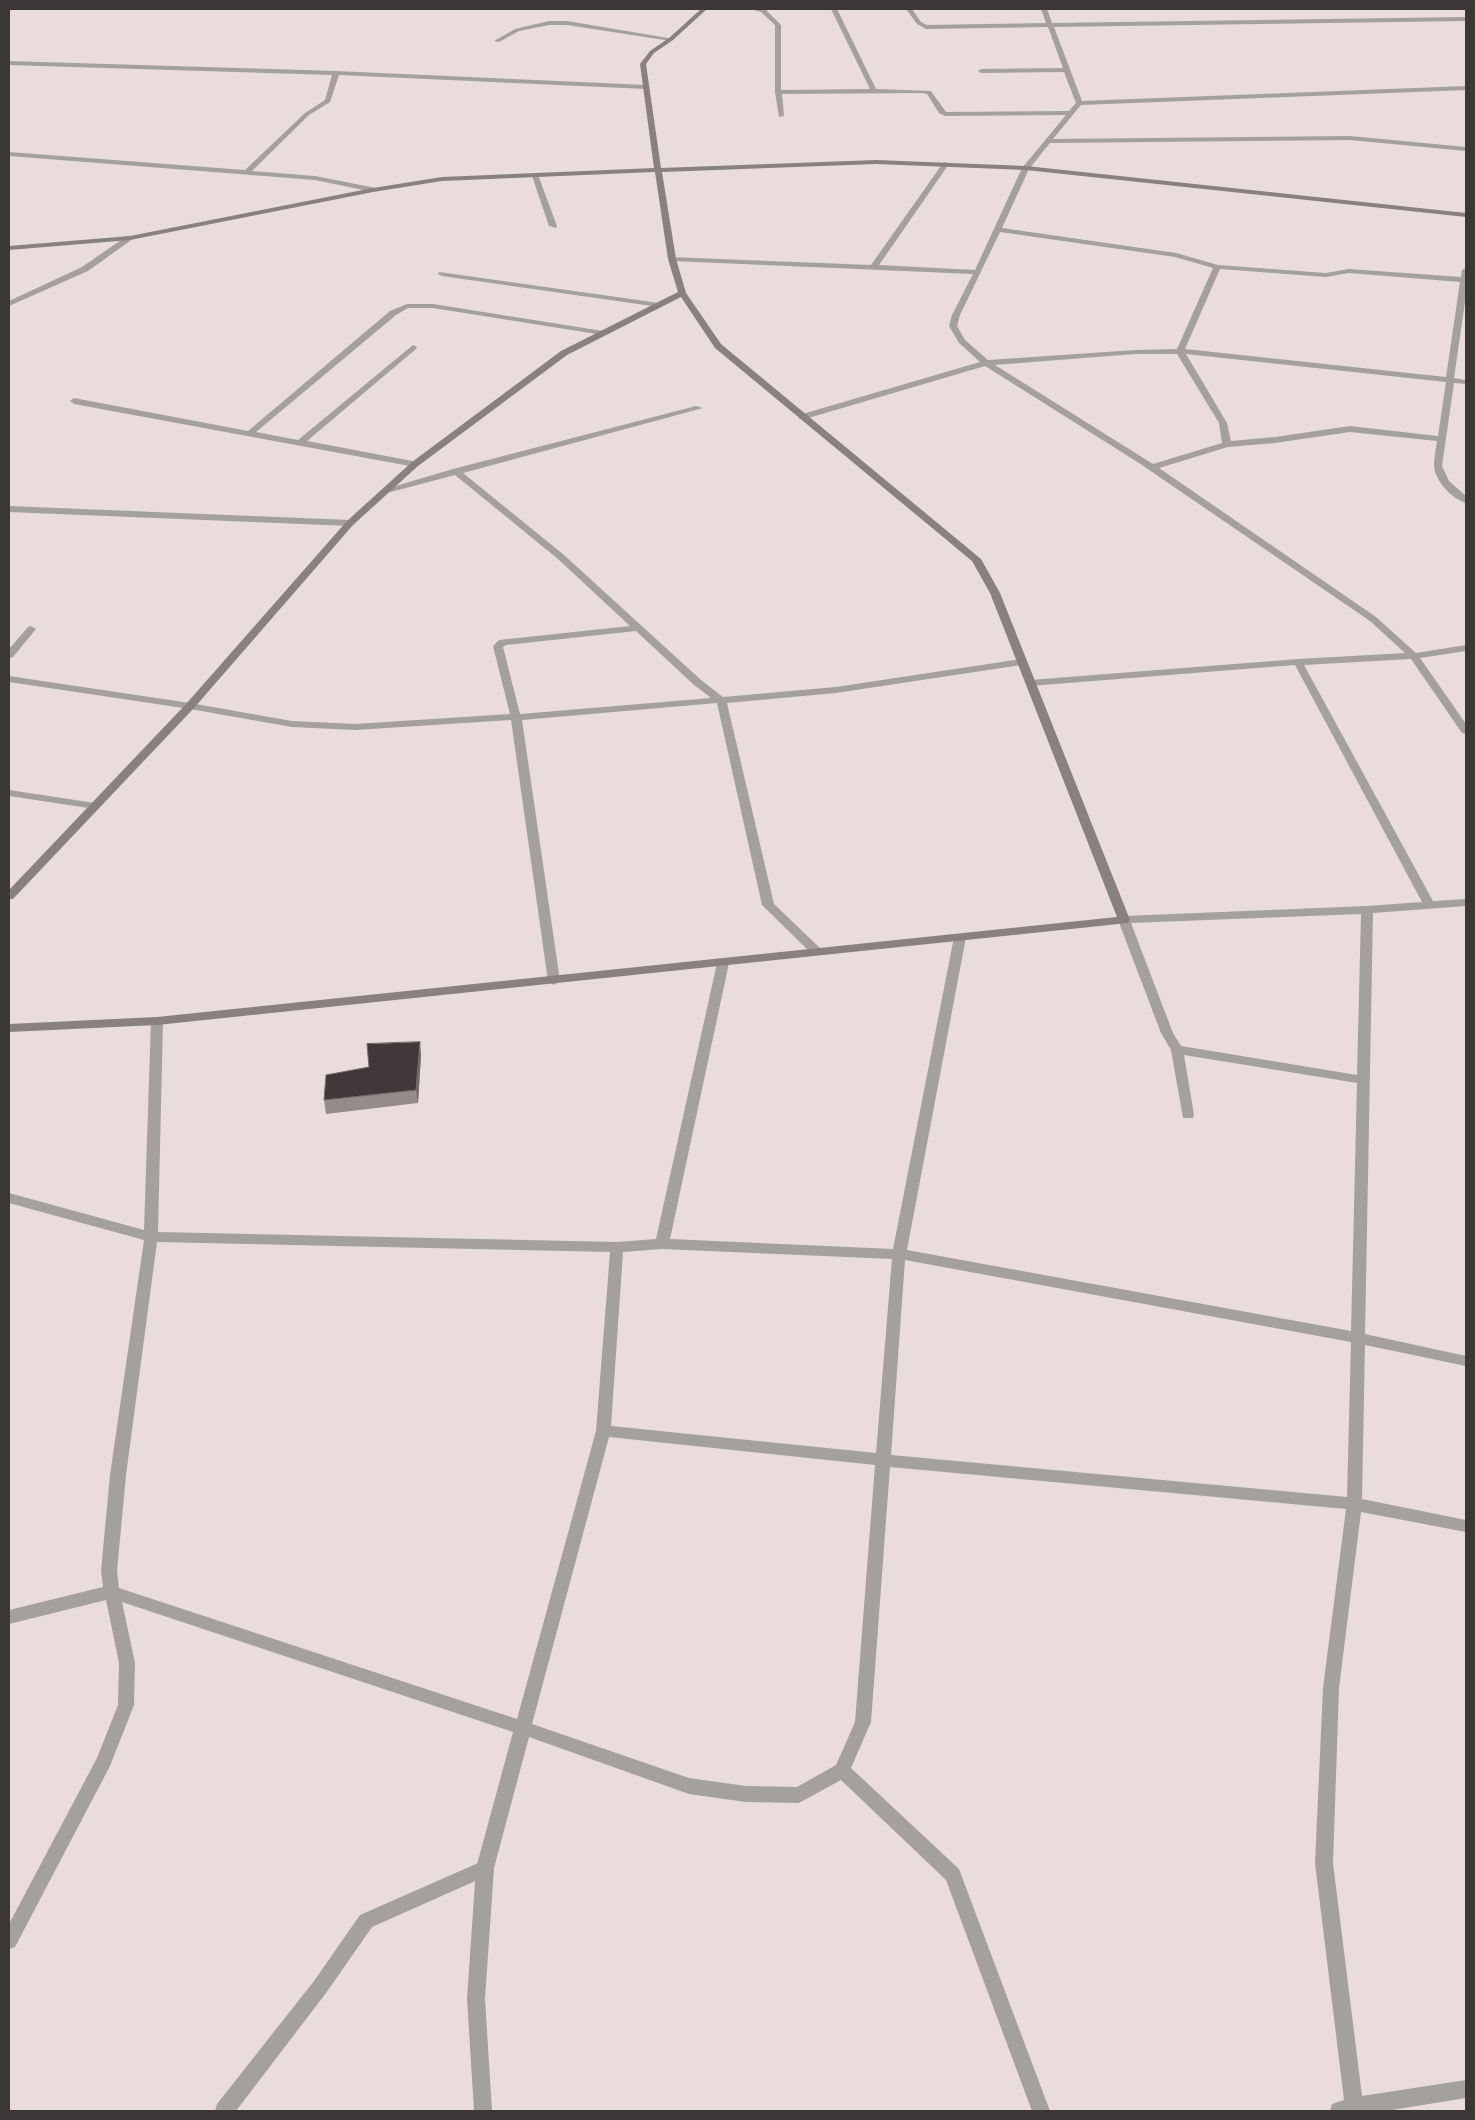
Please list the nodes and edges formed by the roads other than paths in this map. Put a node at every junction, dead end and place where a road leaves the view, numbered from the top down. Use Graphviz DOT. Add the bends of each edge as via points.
graph roads {
  1 [pos="704,9"];
  2 [pos="753,9"];
  3 [pos="834,9"];
  4 [pos="909,9"];
  5 [pos="1044,9"];
  6 [pos="1466,18"];
  7 [pos="1051,25"];
  8 [pos="671,39"];
  9 [pos="497,41"];
  10 [pos="9,63"];
  11 [pos="1067,70"];
  12 [pos="981,71"];
  13 [pos="336,73"];
  14 [pos="646,87"];
  15 [pos="1466,88"];
  16 [pos="874,91"];
  17 [pos="778,92"];
  18 [pos="1079,104"];
  19 [pos="1072,112"];
  20 [pos="781,116"];
  21 [pos="1048,141"];
  22 [pos="1466,149"];
  23 [pos="9,154"];
  24 [pos="945,164"];
  25 [pos="1026,168"];
  26 [pos="658,170"];
  27 [pos="246,173"];
  28 [pos="534,175"];
  29 [pos="373,190"];
  30 [pos="1466,215"];
  31 [pos="553,226"];
  32 [pos="998,230"];
  33 [pos="130,238"];
  34 [pos="9,248"];
  35 [pos="672,259"];
  36 [pos="1217,267"];
  37 [pos="873,268"];
  38 [pos="1466,270"];
  39 [pos="978,272"];
  40 [pos="442,274"];
  41 [pos="1466,280"];
  42 [pos="682,293"];
  43 [pos="9,304"];
  44 [pos="658,305"];
  45 [pos="604,333"];
  46 [pos="413,347"];
  47 [pos="1180,351"];
  48 [pos="986,363"];
  49 [pos="1450,380"];
  50 [pos="1466,382"];
  51 [pos="74,401"];
  52 [pos="699,408"];
  53 [pos="802,417"];
  54 [pos="249,434"];
  55 [pos="1442,439"];
  56 [pos="300,443"];
  57 [pos="1227,444"];
  58 [pos="414,464"];
  59 [pos="1151,468"];
  60 [pos="456,472"];
  61 [pos="386,490"];
  62 [pos="1466,500"];
  63 [pos="9,509"];
  64 [pos="350,523"];
  65 [pos="638,628"];
  66 [pos="30,629"];
  67 [pos="1466,648"];
  68 [pos="9,655"];
  69 [pos="1414,656"];
  70 [pos="1021,662"];
  71 [pos="1298,662"];
  72 [pos="9,679"];
  73 [pos="1030,683"];
  74 [pos="721,700"];
  75 [pos="190,706"];
  76 [pos="516,717"];
  77 [pos="1466,732"];
  78 [pos="9,793"];
  79 [pos="95,806"];
  80 [pos="9,896"];
  81 [pos="1466,902"];
  82 [pos="1429,905"];
  83 [pos="1367,910"];
  84 [pos="1124,920"];
  85 [pos="960,937"];
  86 [pos="816,952"];
  87 [pos="723,963"];
  88 [pos="554,980"];
  89 [pos="158,1021"];
  90 [pos="9,1028"];
  91 [pos="1177,1050"];
  92 [pos="1363,1080"];
  93 [pos="1188,1115"];
  94 [pos="9,1198"];
  95 [pos="151,1237"];
  96 [pos="662,1244"];
  97 [pos="617,1247"];
  98 [pos="900,1254"];
  99 [pos="1358,1338"];
  100 [pos="1466,1361"];
  101 [pos="603,1431"];
  102 [pos="882,1460"];
  103 [pos="1354,1504"];
  104 [pos="1466,1526"];
  105 [pos="112,1592"];
  106 [pos="9,1617"];
  107 [pos="522,1728"];
  108 [pos="842,1770"];
  109 [pos="485,1868"];
  110 [pos="9,1941"];
  111 [pos="1466,2089"];
  112 [pos="1346,2109"];
  113 [pos="224,2111"];
  114 [pos="483,2111"];
  115 [pos="1042,2111"];
  1 -- 8 [label="street"];
  2 -- 17 [label="street" via="763,10 778,25"];
  3 -- 16 [label="street"];
  4 -- 7 [label="street" via="919,24 926,27"];
  5 -- 7 [label="street"];
  6 -- 7 [label="street"];
  7 -- 11 [label="street"];
  8 -- 9 [label="street" via="549,22 517,30"];
  8 -- 14 [label="street" via="652,52 643,64"];
  10 -- 13 [label="street"];
  11 -- 12 [label="street"];
  11 -- 18 [label="street"];
  13 -- 14 [label="street"];
  13 -- 27 [label="street" via="328,101 307,114"];
  14 -- 26 [label="street"];
  15 -- 18 [label="street"];
  16 -- 17 [label="street"];
  16 -- 19 [label="street" via="929,92 945,114"];
  17 -- 20 [label="street"];
  18 -- 19 [label="street"];
  19 -- 21 [label="street"];
  21 -- 22 [label="street" via="1350,138"];
  21 -- 25 [label="street"];
  23 -- 27 [label="street"];
  24 -- 25 [label="street"];
  24 -- 26 [label="street" via="876,162"];
  24 -- 37 [label="street"];
  25 -- 30 [label="street"];
  25 -- 32 [label="street"];
  26 -- 28 [label="street"];
  26 -- 35 [label="street"];
  27 -- 29 [label="street" via="322,179"];
  28 -- 29 [label="street" via="442,179"];
  28 -- 31 [label="street"];
  29 -- 33 [label="street"];
  32 -- 36 [label="street" via="1176,255"];
  32 -- 39 [label="street"];
  33 -- 34 [label="street"];
  33 -- 43 [label="street" via="84,269"];
  35 -- 37 [label="street"];
  35 -- 42 [label="street"];
  36 -- 41 [label="street" via="1326,275 1349,271"];
  36 -- 47 [label="street"];
  37 -- 39 [label="street"];
  38 -- 41 [label="street"];
  39 -- 48 [label="street" via="953,326 962,342"];
  40 -- 44 [label="street"];
  41 -- 49 [label="street"];
  42 -- 44 [label="street"];
  42 -- 53 [label="street" via="718,346"];
  44 -- 45 [label="street"];
  45 -- 54 [label="street" via="433,306 407,306 393,312"];
  45 -- 58 [label="street" via="564,353"];
  46 -- 56 [label="street"];
  47 -- 48 [label="street"];
  47 -- 49 [label="street"];
  47 -- 57 [label="street" via="1223,423"];
  48 -- 53 [label="street"];
  48 -- 59 [label="street"];
  49 -- 50 [label="street"];
  49 -- 55 [label="street"];
  51 -- 54 [label="street"];
  52 -- 60 [label="street"];
  53 -- 70 [label="street" via="976,559 995,593"];
  54 -- 56 [label="street"];
  55 -- 57 [label="street" via="1350,429"];
  55 -- 62 [label="street" via="1438,466 1441,478"];
  56 -- 58 [label="street"];
  57 -- 59 [label="street"];
  58 -- 61 [label="street"];
  59 -- 69 [label="street" via="1373,619"];
  60 -- 61 [label="street"];
  60 -- 65 [label="street" via="561,557"];
  61 -- 64 [label="street"];
  63 -- 64 [label="street"];
  64 -- 75 [label="street"];
  65 -- 74 [label="street"];
  65 -- 76 [label="street" via="500,643 498,650"];
  66 -- 68 [label="street"];
  67 -- 69 [label="street"];
  69 -- 71 [label="street"];
  69 -- 77 [label="street"];
  70 -- 73 [label="street"];
  70 -- 74 [label="street" via="836,690"];
  71 -- 73 [label="street"];
  71 -- 82 [label="street"];
  72 -- 75 [label="street"];
  73 -- 84 [label="street"];
  74 -- 76 [label="street"];
  74 -- 86 [label="street" via="768,904"];
  75 -- 76 [label="street" via="292,724 346,726"];
  75 -- 79 [label="street"];
  76 -- 88 [label="street"];
  78 -- 79 [label="street"];
  79 -- 80 [label="street"];
  81 -- 82 [label="street"];
  82 -- 83 [label="street"];
  83 -- 84 [label="street"];
  83 -- 92 [label="street"];
  84 -- 85 [label="street"];
  84 -- 91 [label="street"];
  85 -- 86 [label="street"];
  85 -- 98 [label="street"];
  86 -- 87 [label="street"];
  87 -- 88 [label="street"];
  87 -- 96 [label="street"];
  88 -- 89 [label="street"];
  89 -- 90 [label="street"];
  89 -- 95 [label="street"];
  91 -- 92 [label="street"];
  91 -- 93 [label="street"];
  92 -- 99 [label="street"];
  94 -- 95 [label="street"];
  95 -- 97 [label="street"];
  95 -- 105 [label="street" via="118,1475 109,1571"];
  96 -- 97 [label="street"];
  96 -- 98 [label="street"];
  97 -- 101 [label="street"];
  98 -- 99 [label="street"];
  98 -- 102 [label="street"];
  99 -- 100 [label="street"];
  99 -- 103 [label="street"];
  101 -- 102 [label="street"];
  101 -- 107 [label="street"];
  102 -- 103 [label="street"];
  102 -- 108 [label="street" via="863,1722"];
  103 -- 104 [label="street"];
  103 -- 112 [label="street" via="1330,1688 1324,1862"];
  105 -- 106 [label="street"];
  105 -- 107 [label="street"];
  105 -- 110 [label="street" via="127,1663 126,1705 104,1761"];
  107 -- 108 [label="street" via="689,1786 746,1794 799,1795"];
  107 -- 109 [label="street"];
  108 -- 115 [label="street" via="953,1875"];
  109 -- 113 [label="street" via="366,1921 320,1987"];
  109 -- 114 [label="street" via="476,1999"];
  111 -- 112 [label="street"];
}
